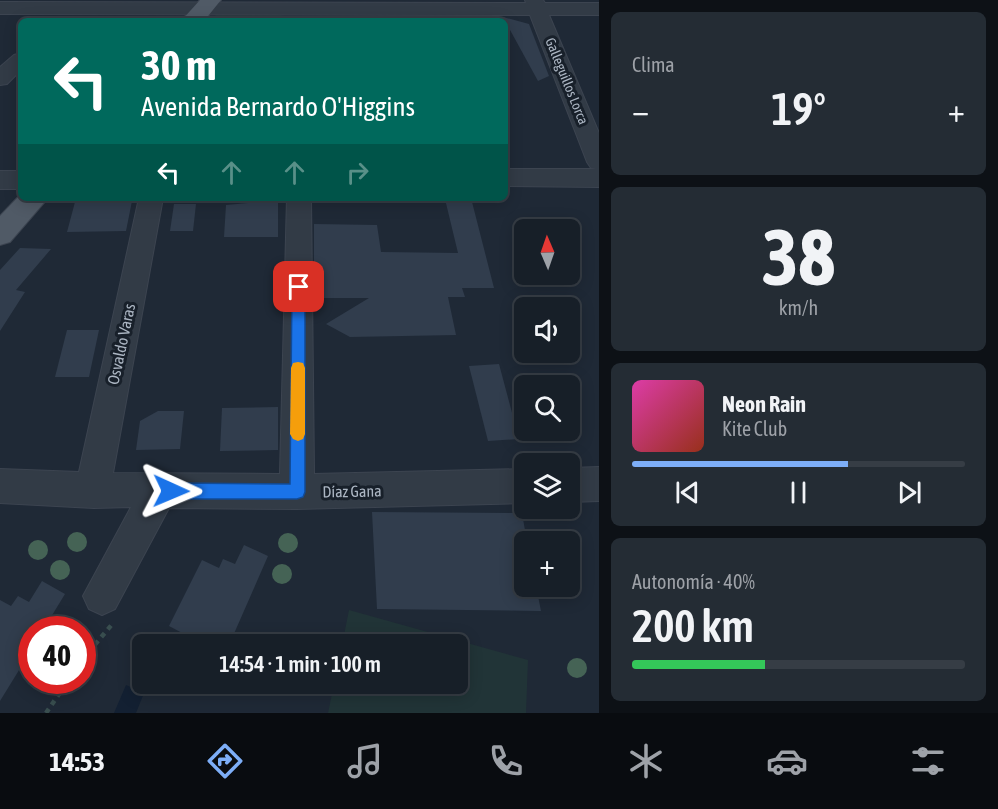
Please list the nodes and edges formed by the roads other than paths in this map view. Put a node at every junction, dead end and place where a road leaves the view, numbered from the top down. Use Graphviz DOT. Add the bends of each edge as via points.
graph roads {
  1 [pos="536,4"];
  2 [pos="0,8"];
  3 [pos="599,9"];
  4 [pos="194,10"];
  5 [pos="300,10"];
  6 [pos="49,14"];
  7 [pos="18,62"];
  8 [pos="0,79"];
  9 [pos="599,162"];
  10 [pos="508,178"];
  11 [pos="599,178"];
  12 [pos="0,180"];
  13 [pos="18,180"];
  14 [pos="31,201"];
  15 [pos="150,201"];
  16 [pos="299,201"];
  17 [pos="0,234"];
  18 [pos="599,484"];
  19 [pos="580,485"];
  20 [pos="0,486"];
  21 [pos="514,486"];
  22 [pos="94,491"];
  23 [pos="159,491"];
  24 [pos="297,492"];
  25 [pos="102,596"];
  1 -- 3 [label="street"];
  1 -- 5 [label="street"];
  1 -- 9 [label="street, Galleguillos Lorca"];
  2 -- 6 [label="street"];
  4 -- 5 [label="street"];
  4 -- 6 [label="street"];
  7 -- 8 [label="street"];
  10 -- 11 [label="street"];
  12 -- 13 [label="street"];
  14 -- 17 [label="main road"];
  15 -- 22 [label="street, Osvaldo Varas"];
  16 -- 24 [label="street"];
  18 -- 19 [label="street"];
  20 -- 22 [label="street, Díaz Gana"];
  21 -- 24 [label="street, Díaz Gana"];
  22 -- 23 [label="street, Díaz Gana"];
  23 -- 24 [label="street, Díaz Gana"];
  23 -- 25 [label="street"];
}
